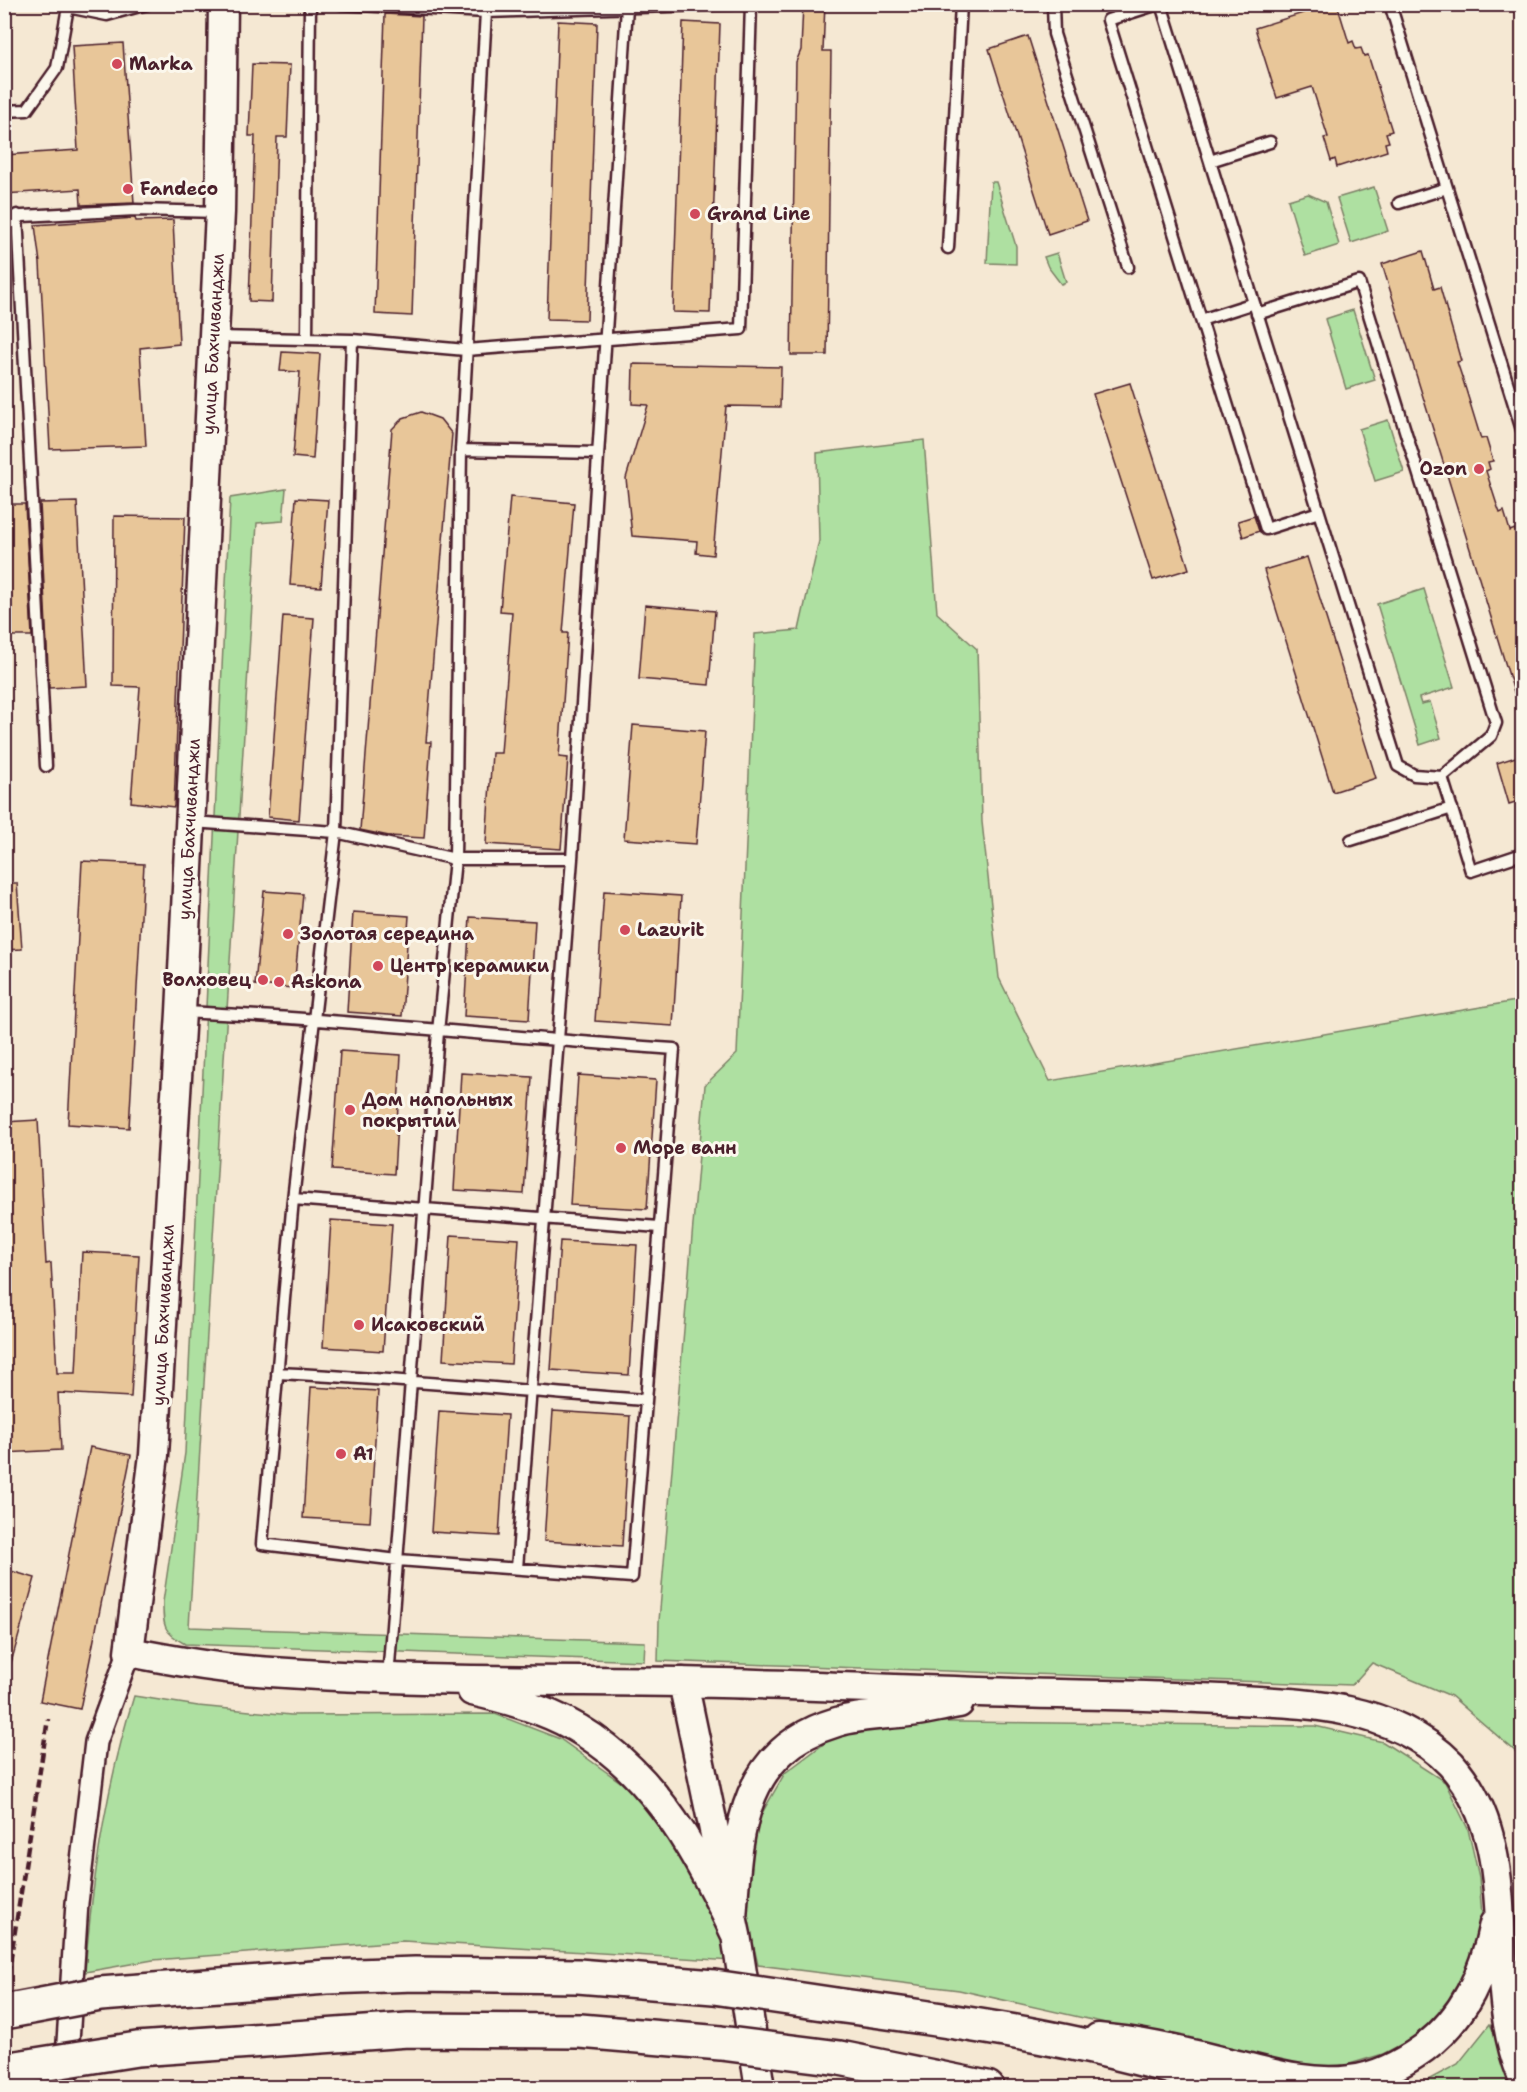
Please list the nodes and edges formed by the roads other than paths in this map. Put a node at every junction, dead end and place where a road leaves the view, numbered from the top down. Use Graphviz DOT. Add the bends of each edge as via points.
graph roads {
  1 [pos="147,4"];
  2 [pos="223,4"];
  3 [pos="310,4"];
  4 [pos="341,4"];
  5 [pos="732,4"];
  6 [pos="751,4"];
  7 [pos="961,4"];
  8 [pos="1053,4"];
  9 [pos="1160,4"];
  10 [pos="1390,4"];
  11 [pos="70,6"];
  12 [pos="627,7"];
  13 [pos="486,12"];
  14 [pos="4,111"];
  15 [pos="1270,142"];
  16 [pos="1210,161"];
  17 [pos="1447,188"];
  18 [pos="1399,203"];
  19 [pos="220,212"];
  20 [pos="17,215"];
  21 [pos="4,217"];
  22 [pos="948,248"];
  23 [pos="1128,267"];
  24 [pos="1256,308"];
  25 [pos="1201,320"];
  26 [pos="213,337"];
  27 [pos="307,339"];
  28 [pos="605,339"];
  29 [pos="352,340"];
  30 [pos="466,350"];
  31 [pos="1522,430"];
  32 [pos="461,450"];
  33 [pos="598,453"];
  34 [pos="1319,512"];
  35 [pos="46,766"];
  36 [pos="1442,777"];
  37 [pos="1452,808"];
  38 [pos="189,822"];
  39 [pos="336,832"];
  40 [pos="1351,840"];
  41 [pos="1522,854"];
  42 [pos="455,859"];
  43 [pos="572,859"];
  44 [pos="181,1012"];
  45 [pos="312,1022"];
  46 [pos="438,1032"];
  47 [pos="556,1041"];
  48 [pos="293,1199"];
  49 [pos="426,1210"];
  50 [pos="543,1219"];
  51 [pos="660,1227"];
  52 [pos="277,1373"];
  53 [pos="412,1380"];
  54 [pos="529,1392"];
  55 [pos="645,1400"];
  56 [pos="398,1560"];
  57 [pos="517,1568"];
  58 [pos="129,1652"];
  59 [pos="388,1678"];
  60 [pos="429,1679"];
  61 [pos="683,1682"];
  62 [pos="1012,1693"];
  63 [pos="1502,1884"];
  64 [pos="734,1927"];
  65 [pos="4,2012"];
  66 [pos="1004,2029"];
  67 [pos="4,2070"];
  68 [pos="1522,2075"];
  69 [pos="64,2088"];
  70 [pos="760,2088"];
  71 [pos="987,2088"];
  72 [pos="1238,2088"];
  1 -- 11 [label="lane" via="107,15"];
  2 -- 19 [label="main road, улица Бахчиванджи"];
  3 -- 27 [label="lane"];
  4 -- 13 [label="lane"];
  5 -- 12 [label="lane"];
  6 -- 28 [label="lane" via="741,329"];
  7 -- 22 [label="lane"];
  8 -- 23 [label="lane" via="1054,34"];
  9 -- 16 [label="lane"];
  9 -- 25 [label="lane" via="1108,20"];
  10 -- 17 [label="lane"];
  11 -- 14 [label="lane" via="57,68 27,110"];
  12 -- 13 [label="lane"];
  12 -- 28 [label="lane"];
  13 -- 30 [label="lane"];
  15 -- 16 [label="lane"];
  16 -- 24 [label="lane"];
  17 -- 18 [label="lane"];
  17 -- 31 [label="lane"];
  19 -- 20 [label="lane" via="135,210"];
  19 -- 26 [label="main road, улица Бахчиванджи"];
  20 -- 21 [label="lane"];
  20 -- 35 [label="lane"];
  24 -- 25 [label="lane"];
  24 -- 34 [label="lane"];
  24 -- 36 [label="lane" via="1359,282 1496,723 1491,736"];
  25 -- 34 [label="lane" via="1266,529"];
  26 -- 27 [label="lane"];
  26 -- 38 [label="main road, улица Бахчиванджи"];
  27 -- 29 [label="lane"];
  28 -- 30 [label="lane"];
  28 -- 33 [label="lane"];
  29 -- 30 [label="lane"];
  29 -- 39 [label="lane"];
  30 -- 32 [label="lane"];
  32 -- 33 [label="lane"];
  32 -- 42 [label="lane"];
  33 -- 43 [label="lane"];
  34 -- 36 [label="lane" via="1398,766 1414,774"];
  36 -- 37 [label="lane"];
  37 -- 40 [label="lane"];
  37 -- 41 [label="lane" via="1471,871"];
  38 -- 39 [label="lane"];
  38 -- 44 [label="main road, улица Бахчиванджи"];
  39 -- 42 [label="lane"];
  39 -- 45 [label="lane"];
  42 -- 43 [label="lane"];
  42 -- 46 [label="lane"];
  43 -- 47 [label="lane"];
  44 -- 45 [label="lane"];
  44 -- 58 [label="main road, улица Бахчиванджи" via="154,1455"];
  45 -- 46 [label="lane"];
  45 -- 48 [label="lane"];
  46 -- 47 [label="lane"];
  46 -- 49 [label="lane"];
  47 -- 50 [label="lane"];
  47 -- 51 [label="lane" via="674,1049"];
  48 -- 49 [label="lane"];
  48 -- 52 [label="lane"];
  49 -- 50 [label="lane"];
  49 -- 53 [label="lane"];
  50 -- 51 [label="lane"];
  50 -- 54 [label="lane"];
  51 -- 55 [label="lane"];
  52 -- 53 [label="lane"];
  52 -- 56 [label="lane" via="262,1545"];
  53 -- 54 [label="lane"];
  53 -- 56 [label="lane"];
  54 -- 55 [label="lane"];
  54 -- 57 [label="lane"];
  55 -- 57 [label="lane" via="632,1577"];
  56 -- 57 [label="lane"];
  56 -- 59 [label="lane"];
  58 -- 59 [label="main road" via="240,1670"];
  58 -- 69 [label="street" via="96,1742 77,1903"];
  59 -- 60 [label="main road"];
  60 -- 61 [label="main road"];
  60 -- 64 [label="main road" via="516,1702 552,1716 625,1763 672,1818"];
  61 -- 62 [label="main road"];
  61 -- 64 [label="main road"];
  62 -- 63 [label="main road" via="1307,1704 1389,1723 1420,1738 1449,1761 1466,1781 1490,1828"];
  62 -- 64 [label="main road" via="837,1722 801,1738 782,1752 752,1790 744,1812 738,1839"];
  63 -- 66 [label="main road" via="1489,1950 1462,2009 1439,2037 1408,2059 1377,2074 1349,2080 1297,2080 1139,2041"];
  63 -- 68 [label="main road" via="1507,2014"];
  64 -- 70 [label="main road"];
  65 -- 66 [label="highway, bridge" via="100,1994 327,1977 578,1976 714,1987"];
  66 -- 72 [label="highway" via="1136,2056"];
  67 -- 71 [label="highway, bridge" via="137,2049 408,2030 580,2031 840,2058"];
}
